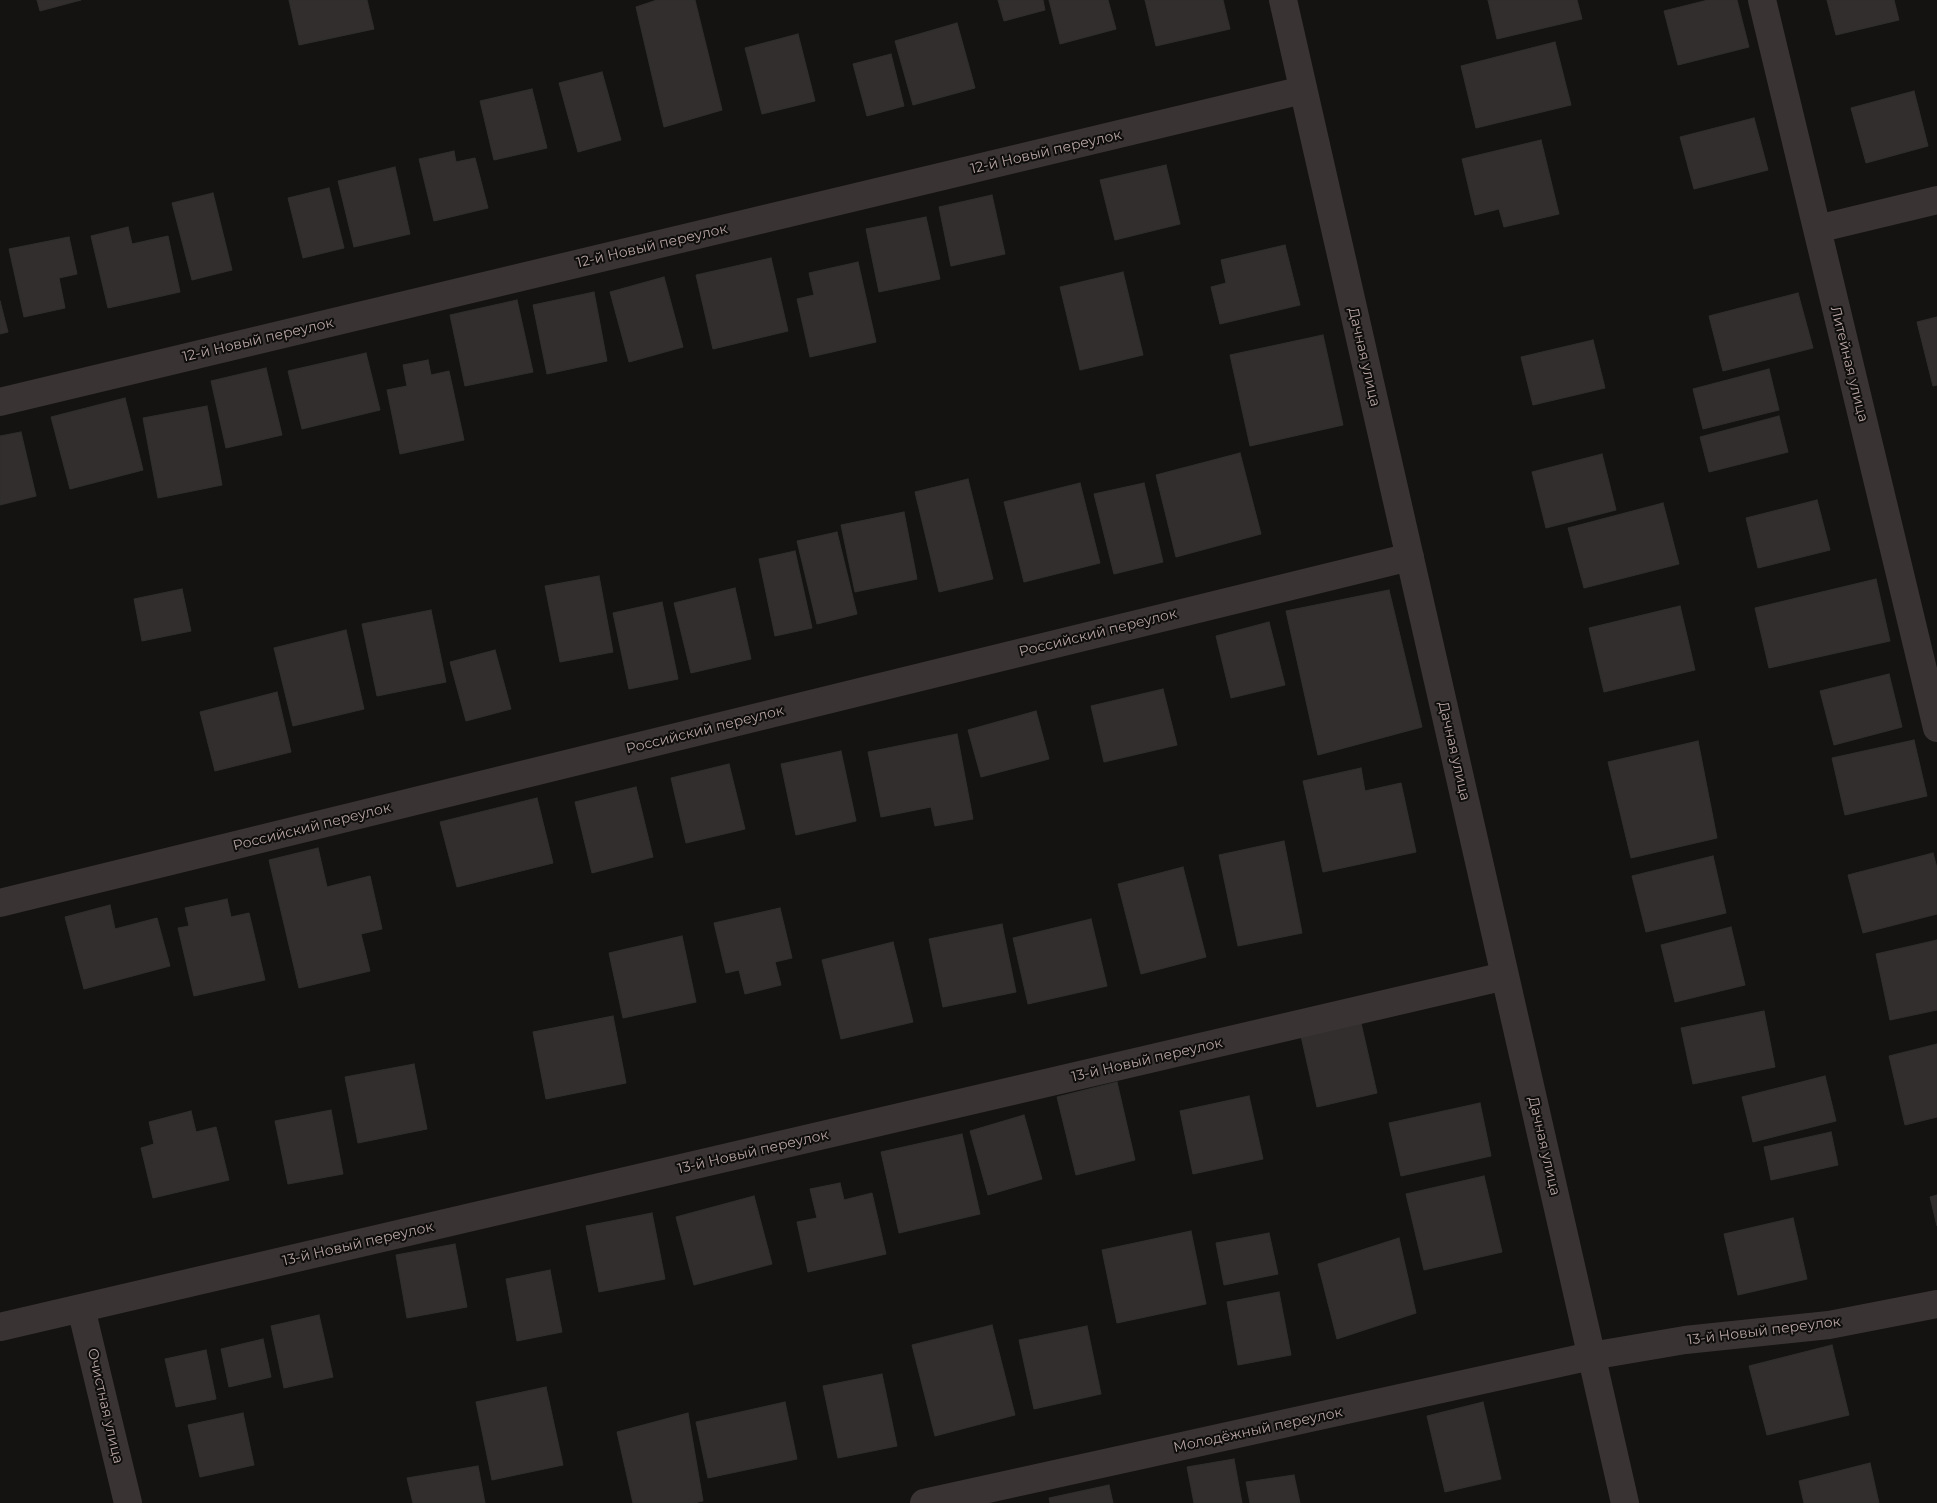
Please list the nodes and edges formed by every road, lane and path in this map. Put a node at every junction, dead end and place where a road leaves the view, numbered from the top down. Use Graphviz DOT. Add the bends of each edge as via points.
graph roads {
  1 [pos="1283,0"];
  2 [pos="1762,0"];
  3 [pos="1303,90"];
  4 [pos="1937,200"];
  5 [pos="1817,229"];
  6 [pos="0,402"];
  7 [pos="1410,557"];
  8 [pos="1937,728"];
  9 [pos="0,904"];
  10 [pos="1505,976"];
  11 [pos="1937,1304"];
  12 [pos="81,1308"];
  13 [pos="0,1327"];
  14 [pos="1591,1356"];
  15 [pos="128,1503"];
  16 [pos="924,1503"];
  17 [pos="1625,1503"];
  1 -- 3 [label="street, Дачная улица"];
  2 -- 5 [label="street, Литейная улица"];
  3 -- 6 [label="street, 12-й Новый переулок"];
  3 -- 7 [label="street, Дачная улица"];
  4 -- 5 [label="street"];
  5 -- 8 [label="street, Литейная улица"];
  7 -- 9 [label="street, Российский переулок"];
  7 -- 10 [label="street, Дачная улица"];
  10 -- 12 [label="street, 13-й Новый переулок"];
  10 -- 14 [label="street, Дачная улица"];
  11 -- 14 [label="street, 13-й Новый переулок" via="1829,1325 1685,1340"];
  12 -- 13 [label="street, 13-й Новый переулок"];
  12 -- 15 [label="street, Очистная улица"];
  14 -- 16 [label="street, Молодёжный переулок"];
  14 -- 17 [label="street, Дачная улица"];
}
